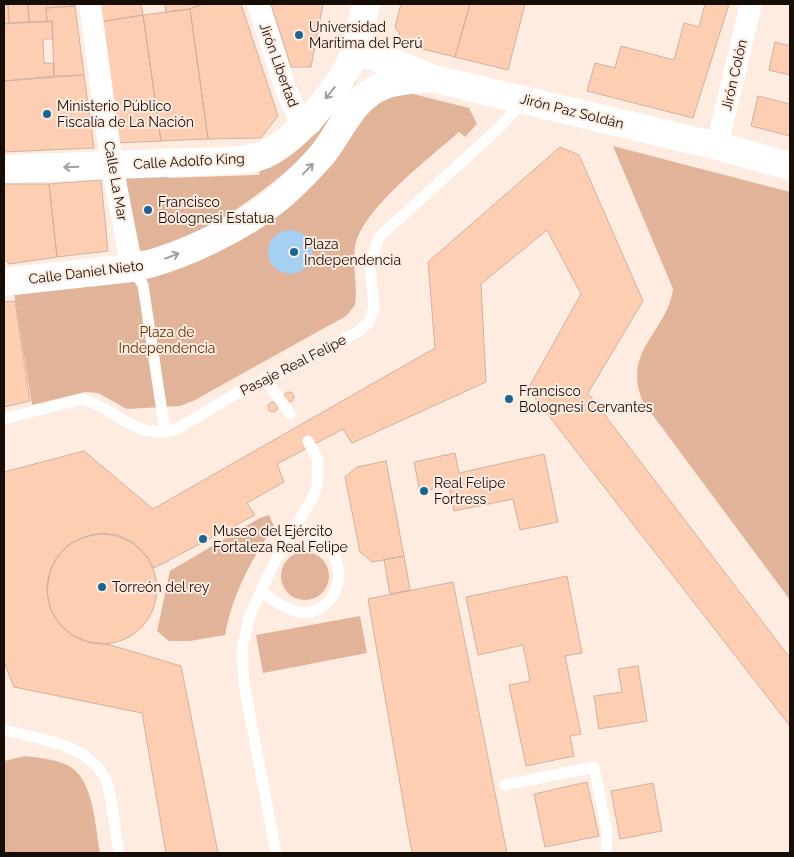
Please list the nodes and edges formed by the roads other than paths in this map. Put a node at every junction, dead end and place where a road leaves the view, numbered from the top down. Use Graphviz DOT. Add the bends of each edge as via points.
graph roads {
  1 [pos="90,4"];
  2 [pos="258,4"];
  3 [pos="366,4"];
  4 [pos="751,4"];
  5 [pos="355,52"];
  6 [pos="431,78"];
  7 [pos="386,84"];
  8 [pos="525,99"];
  9 [pos="302,126"];
  10 [pos="717,146"];
  11 [pos="112,165"];
  12 [pos="790,166"];
  13 [pos="4,169"];
  14 [pos="132,268"];
  15 [pos="4,282"];
  16 [pos="265,378"];
  17 [pos="290,414"];
  18 [pos="4,419"];
  19 [pos="166,432"];
  20 [pos="308,441"];
  21 [pos="296,525"];
  22 [pos="261,591"];
  23 [pos="4,730"];
  24 [pos="505,786"];
  25 [pos="119,853"];
  26 [pos="276,853"];
  27 [pos="606,853"];
  1 -- 11 [label="street, Calle La Mar"];
  2 -- 9 [label="street, Jirón Libertad" via="286,90"];
  3 -- 5 [label="street, Calle Adolfo King"];
  4 -- 10 [label="street, Jirón Colón"];
  5 -- 6 [label="street, Jirón Paz Soldán" via="392,62"];
  5 -- 7 [label="street" via="365,74"];
  5 -- 9 [label="street, Calle Adolfo King, one-way" via="335,86"];
  6 -- 7 [label="street, Calle Daniel Nieto"];
  6 -- 8 [label="street, Jirón Paz Soldán"];
  14 -- 7 [label="street, Calle Daniel Nieto, one-way" via="174,256 244,223 289,189 324,151 360,100"];
  8 -- 10 [label="street, Jirón Paz Soldán"];
  8 -- 16 [label="lane, Pasaje Real Felipe" via="500,127 379,237 370,267 374,307 369,322 359,331 297,365"];
  9 -- 11 [label="street, Calle Adolfo King" via="267,154 248,159"];
  10 -- 12 [label="street, Jirón Paz Soldán"];
  11 -- 13 [label="street, Calle Adolfo King, one-way"];
  11 -- 14 [label="street, Calle La Mar"];
  14 -- 15 [label="street, Calle Daniel Nieto"];
  14 -- 19 [label="lane" via="143,285"];
  16 -- 17 [label="lane"];
  16 -- 19 [label="lane, Pasaje Real Felipe" via="177,429"];
  18 -- 19 [label="lane, Pasaje Real Felipe" via="82,399 148,432"];
  20 -- 21 [label="lane" via="318,460 317,485"];
  21 -- 22 [label="lane"];
  21 -- 22 [label="lane" via="332,552 340,579 335,593 328,603 314,611 299,612 286,608"];
  22 -- 26 [label="lane" via="250,615 242,648 244,684"];
  23 -- 25 [label="lane" via="68,746 88,757 106,778"];
  24 -- 27 [label="lane" via="594,767 607,832"];
}
